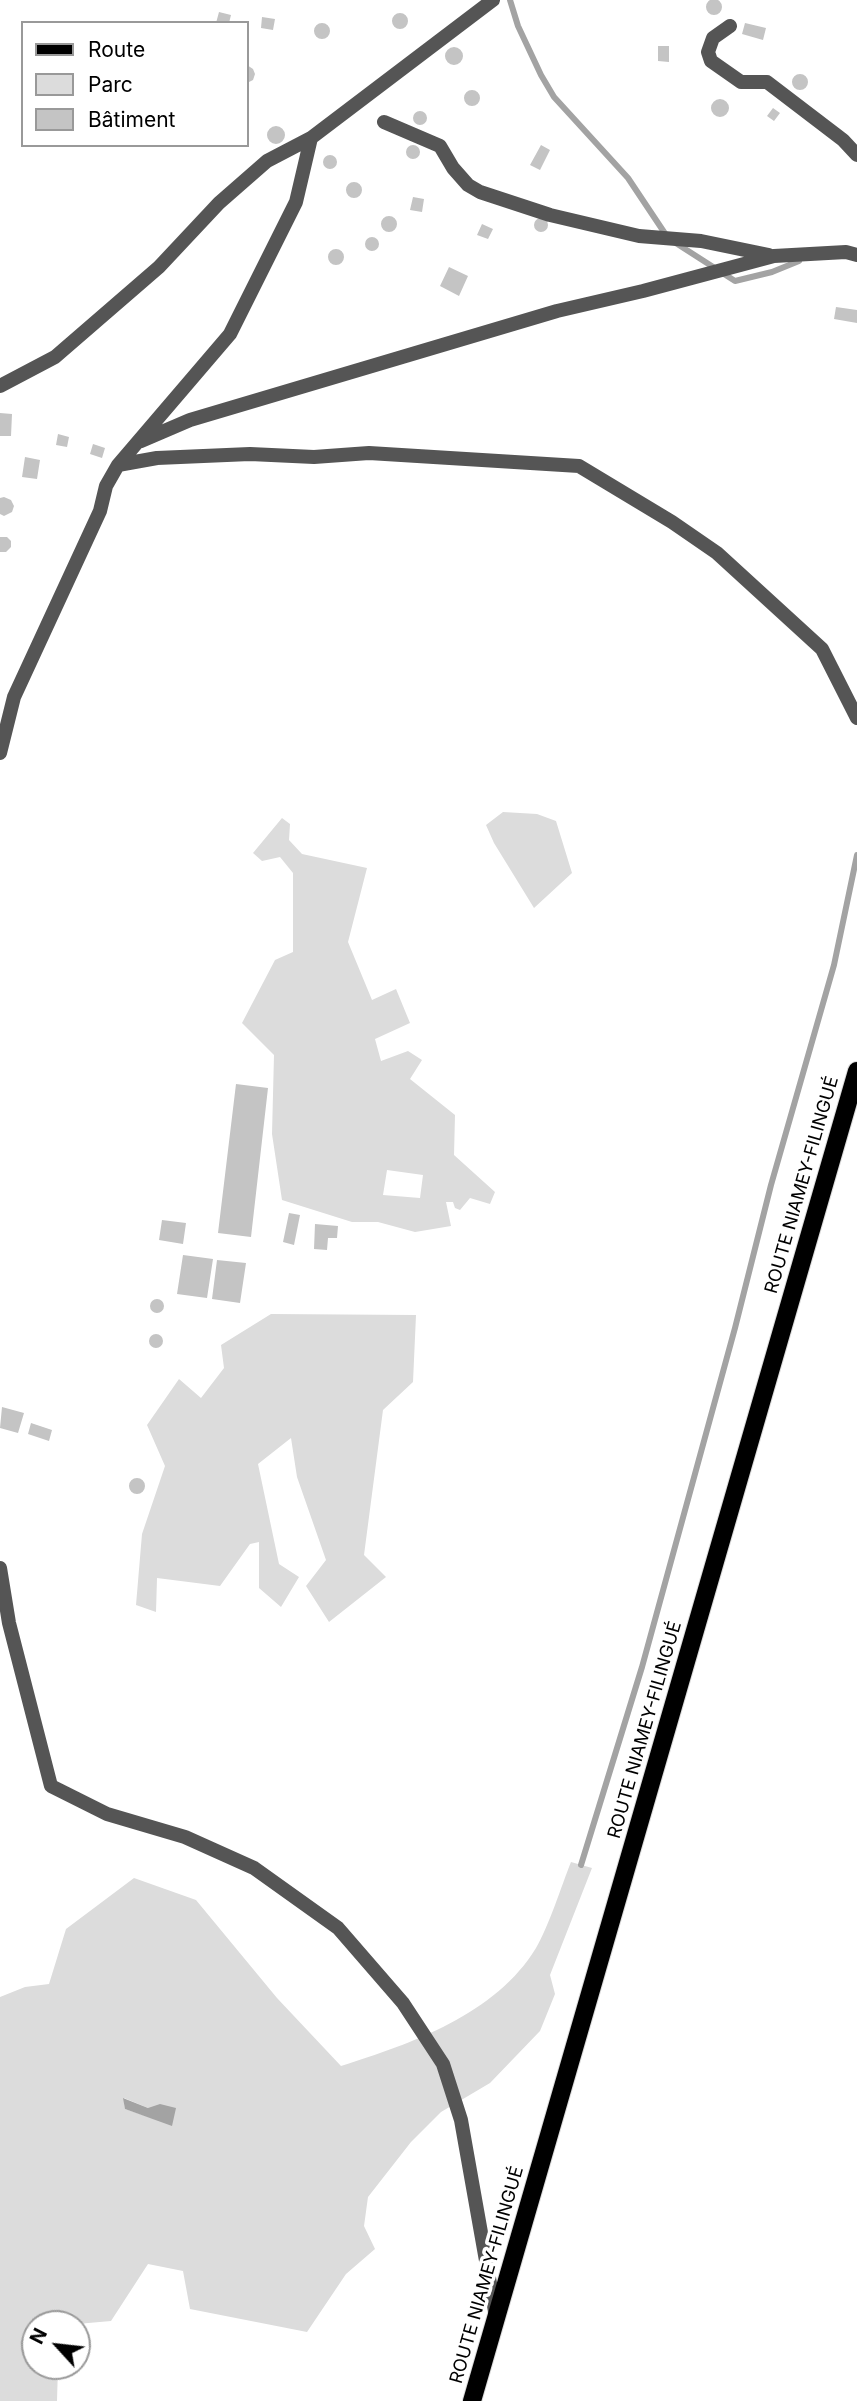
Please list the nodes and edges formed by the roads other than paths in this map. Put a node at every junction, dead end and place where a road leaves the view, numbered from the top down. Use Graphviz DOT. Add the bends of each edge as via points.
graph roads {
  1 [pos="493,0"];
  2 [pos="730,26"];
  3 [pos="384,122"];
  4 [pos="311,138"];
  5 [pos="857,155"];
  6 [pos="857,255"];
  7 [pos="774,256"];
  8 [pos="0,386"];
  9 [pos="136,443"];
  10 [pos="118,466"];
  11 [pos="857,718"];
  12 [pos="0,753"];
  13 [pos="857,1071"];
  14 [pos="0,1568"];
  15 [pos="496,2319"];
  16 [pos="472,2401"];
  1 -- 4 [label="street"];
  2 -- 5 [label="street" via="713,38 708,52 711,61 741,82 766,82"];
  3 -- 7 [label="street" via="440,146 468,186 480,192 639,236 701,241"];
  4 -- 8 [label="street" via="267,161 219,203 159,267 55,357"];
  4 -- 9 [label="street" via="296,202 230,334"];
  6 -- 7 [label="street"];
  7 -- 9 [label="street" via="499,327 190,420"];
  9 -- 10 [label="street"];
  10 -- 11 [label="street" via="157,458 369,453 579,466 717,553 822,649"];
  10 -- 12 [label="street" via="14,697"];
  13 -- 15 [label="main road, ROUTE NIAMEY-FILINGUÉ"];
  14 -- 15 [label="street" via="9,1623 51,1786 107,1814 185,1837 254,1868 338,1928 403,2003 443,2064 461,2120"];
  15 -- 16 [label="main road, ROUTE NIAMEY-FILINGUÉ"];
}
